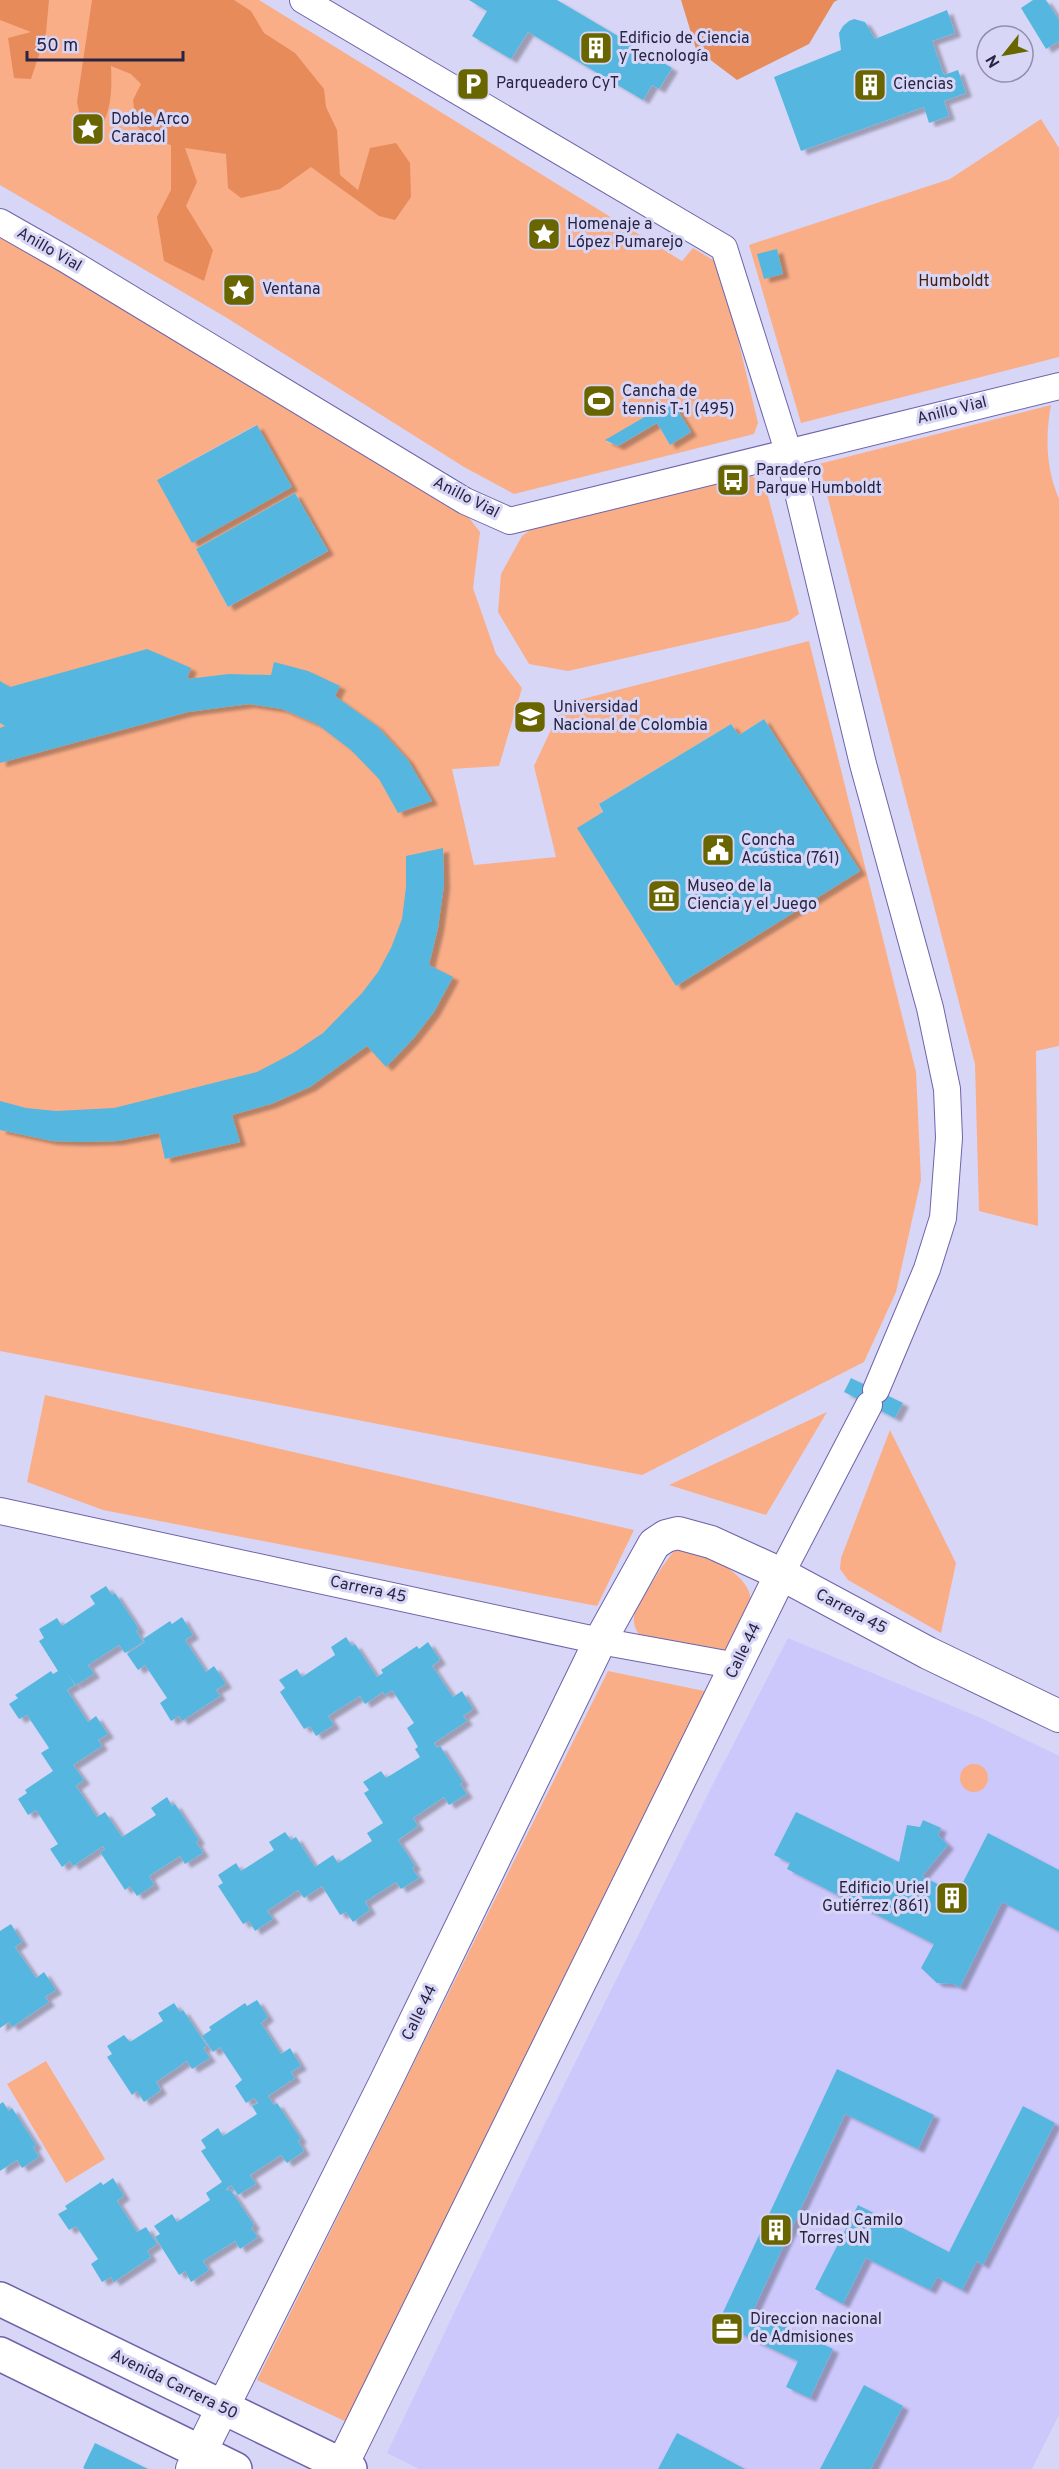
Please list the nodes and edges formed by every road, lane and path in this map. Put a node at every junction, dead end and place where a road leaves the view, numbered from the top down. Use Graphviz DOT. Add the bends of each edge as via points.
graph roads {
  1 [pos="303,0"];
  2 [pos="0,222"];
  3 [pos="1059,386"];
  4 [pos="788,451"];
  5 [pos="0,1511"];
  6 [pos="647,1557"];
  7 [pos="781,1574"];
  8 [pos="600,1641"];
  9 [pos="737,1666"];
  10 [pos="1059,1716"];
  11 [pos="0,2299"];
  12 [pos="0,2354"];
  13 [pos="223,2409"];
  14 [pos="196,2461"];
  15 [pos="344,2468"];
  16 [pos="235,2469"];
  1 -- 4 [label="street" via="724,248"];
  2 -- 4 [label="street, Anillo Vial" via="465,501 510,520"];
  3 -- 4 [label="street, Anillo Vial"];
  4 -- 7 [label="street" via="863,764 930,1008 946,1089 949,1138 943,1218 927,1269 873,1398"];
  5 -- 8 [label="street, Carrera 45"];
  6 -- 7 [label="street, Carrera 45" via="654,1544 678,1533 711,1542"];
  6 -- 8 [label="street, Calle 44"];
  7 -- 9 [label="street, Calle 44"];
  7 -- 10 [label="street, Carrera 45" via="928,1653"];
  8 -- 9 [label="street, Carrera 45"];
  8 -- 13 [label="street, Calle 44"];
  9 -- 15 [label="street, Calle 44"];
  11 -- 13 [label="main road, Avenida Carrera 50"];
  12 -- 14 [label="main road"];
  13 -- 14 [label="street, Calle 44"];
  13 -- 15 [label="main road, Avenida Carrera 50"];
  14 -- 16 [label="main road"];
}
